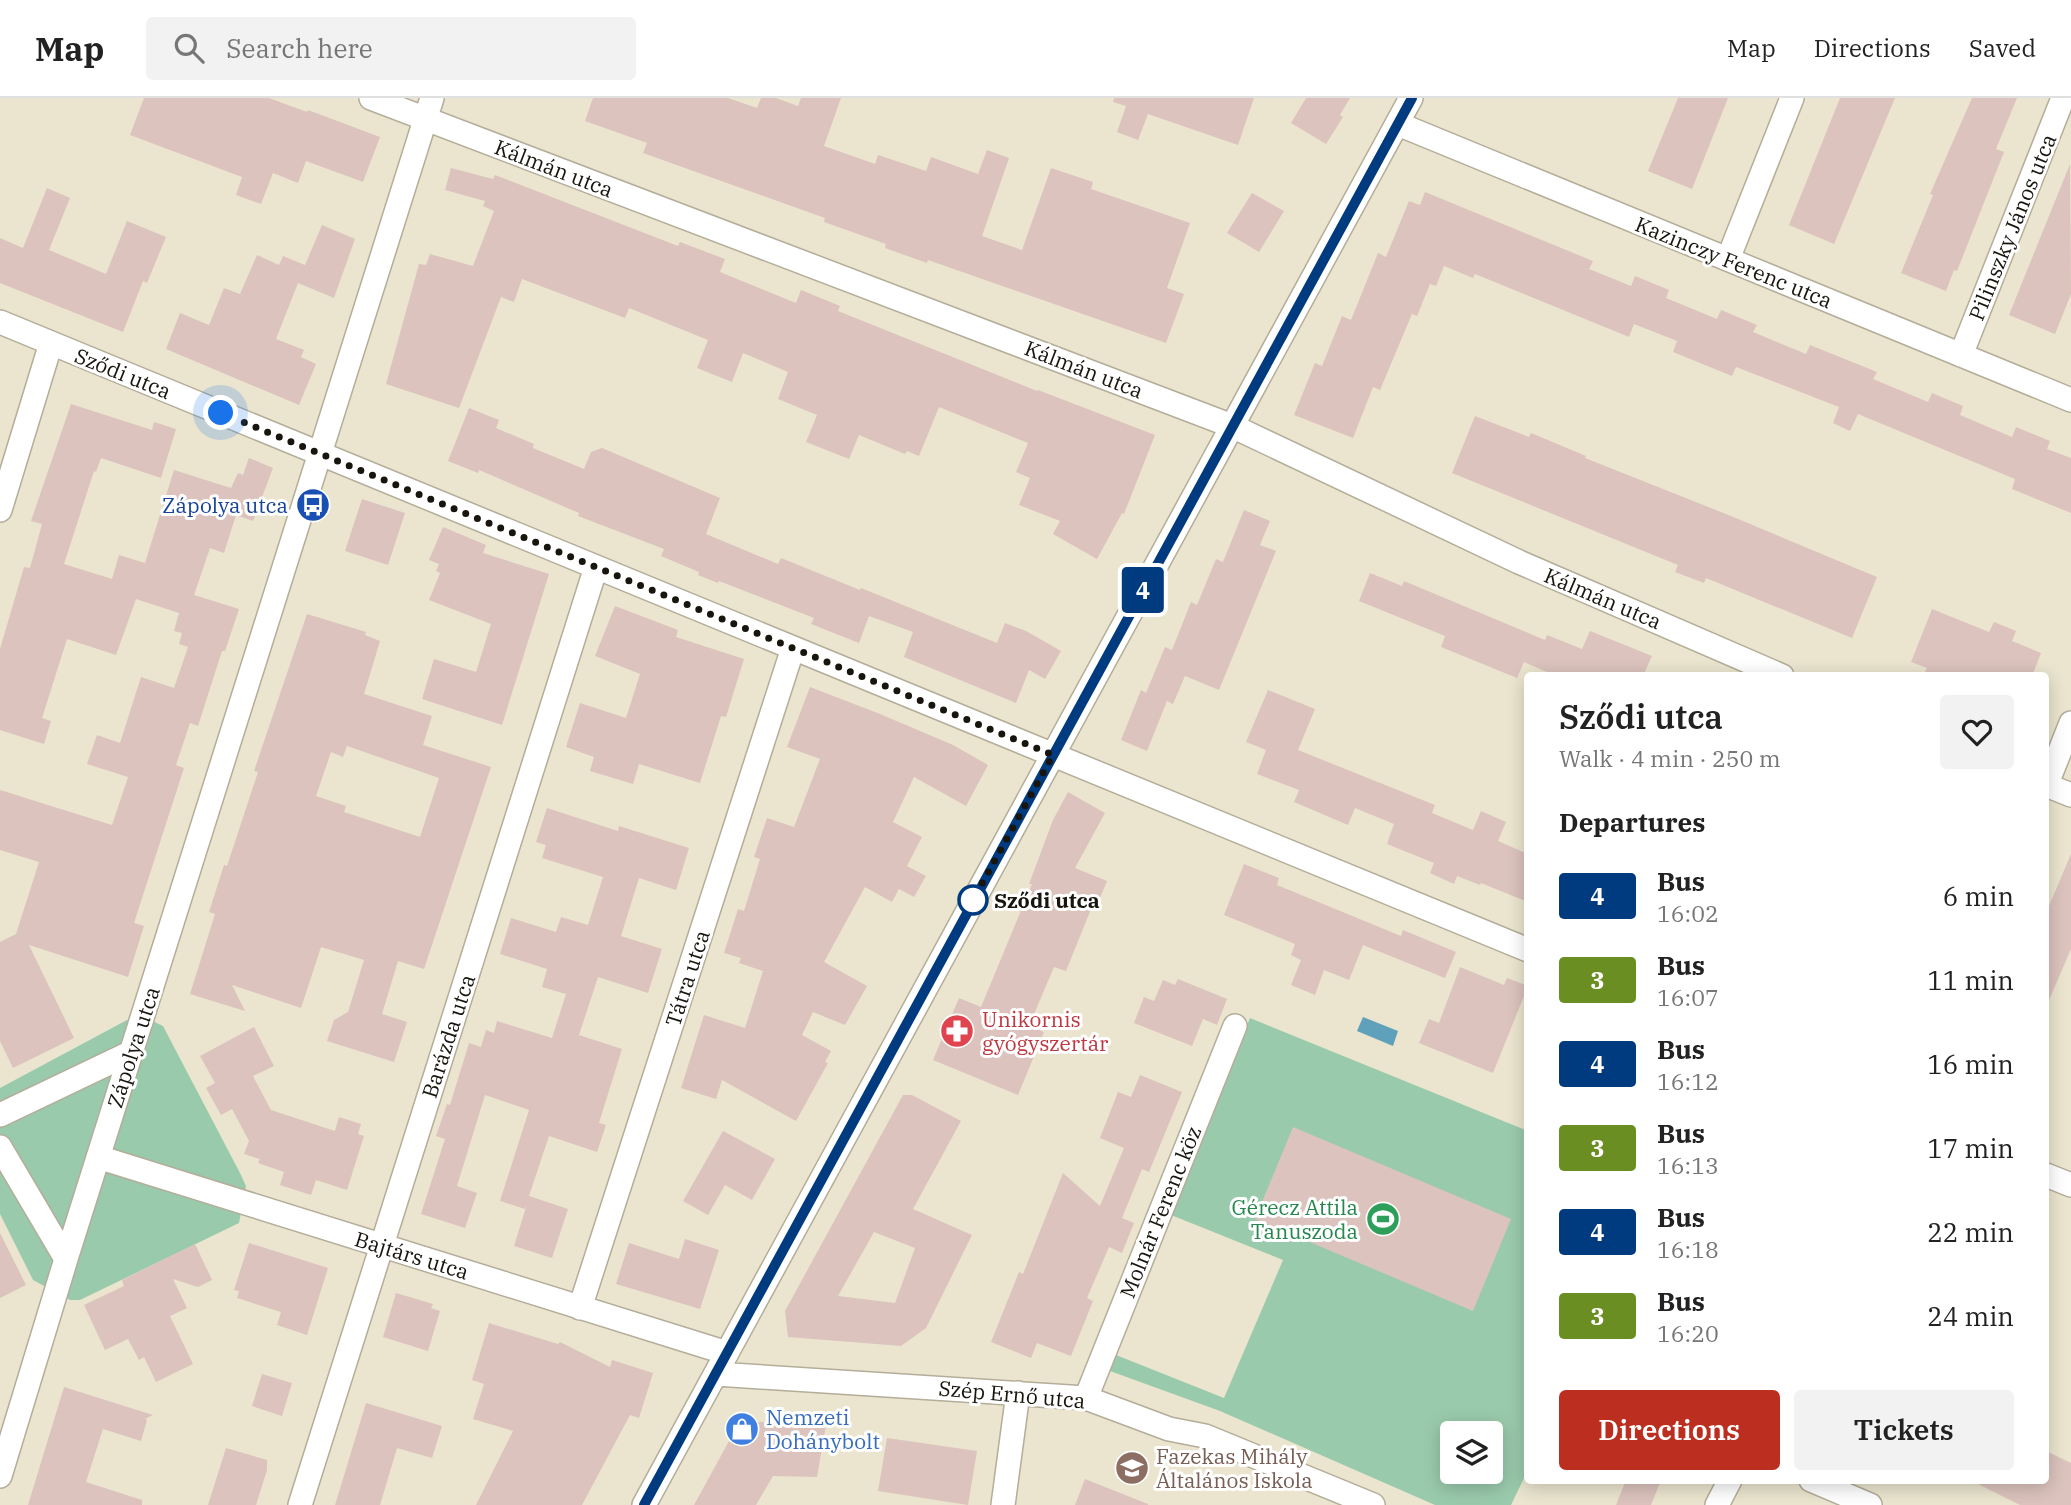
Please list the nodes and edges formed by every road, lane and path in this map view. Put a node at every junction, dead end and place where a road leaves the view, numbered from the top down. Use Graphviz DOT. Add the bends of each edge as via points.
graph roads {
  1 [pos="371,98"];
  2 [pos="1412,98"];
  3 [pos="1792,98"];
  4 [pos="2063,98"];
  5 [pos="429,108"];
  6 [pos="1398,124"];
  7 [pos="1728,260"];
  8 [pos="0,322"];
  9 [pos="51,343"];
  10 [pos="1961,355"];
  11 [pos="2071,400"];
  12 [pos="1232,426"];
  13 [pos="318,453"];
  14 [pos="0,510"];
  15 [pos="596,567"];
  16 [pos="793,648"];
  17 [pos="1773,672"];
  18 [pos="2071,723"];
  19 [pos="1053,755"];
  20 [pos="2049,778"];
  21 [pos="2049,786"];
  22 [pos="2071,795"];
  23 [pos="1524,948"];
  24 [pos="1236,1026"];
  25 [pos="132,1052"];
  26 [pos="0,1115"];
  27 [pos="0,1147"];
  28 [pos="98,1157"];
  29 [pos="2049,1176"];
  30 [pos="2071,1185"];
  31 [pos="382,1246"];
  32 [pos="66,1259"];
  33 [pos="580,1308"];
  34 [pos="727,1353"];
  35 [pos="716,1374"];
  36 [pos="1018,1393"];
  37 [pos="1086,1398"];
  38 [pos="0,1476"];
  39 [pos="1728,1484"];
  40 [pos="1820,1484"];
  41 [pos="300,1505"];
  42 [pos="644,1505"];
  43 [pos="1003,1505"];
  44 [pos="1373,1505"];
  45 [pos="1717,1505"];
  46 [pos="1870,1505"];
  1 -- 5 [label="street, Kálmán utca"];
  2 -- 6 [label="street"];
  3 -- 7 [label="street"];
  4 -- 10 [label="street, Pilinszky János utca"];
  5 -- 12 [label="street, Kálmán utca"];
  5 -- 13 [label="street, Zápolya utca"];
  6 -- 7 [label="street, Kazinczy Ferenc utca"];
  6 -- 12 [label="street"];
  7 -- 10 [label="street, Kazinczy Ferenc utca"];
  8 -- 9 [label="street, Sződi utca"];
  9 -- 13 [label="street, Sződi utca"];
  9 -- 14 [label="street"];
  10 -- 11 [label="street, Kazinczy Ferenc utca"];
  12 -- 17 [label="street, Kálmán utca" via="1519,562"];
  12 -- 19 [label="street"];
  13 -- 15 [label="street, Sződi utca"];
  13 -- 25 [label="street, Zápolya utca"];
  15 -- 16 [label="street, Sződi utca"];
  15 -- 31 [label="street, Barázda utca"];
  16 -- 19 [label="street, Sződi utca"];
  16 -- 33 [label="street, Tátra utca"];
  18 -- 20 [label="street"];
  19 -- 23 [label="street, Sződi utca"];
  19 -- 34 [label="street"];
  21 -- 22 [label="street"];
  24 -- 37 [label="street, Molnár Ferenc köz"];
  25 -- 26 [label="street"];
  25 -- 28 [label="street, Zápolya utca"];
  27 -- 32 [label="street"];
  28 -- 31 [label="street, Bajtárs utca"];
  28 -- 32 [label="street, Zápolya utca"];
  29 -- 30 [label="street"];
  31 -- 33 [label="street, Bajtárs utca"];
  31 -- 41 [label="street, Barázda utca"];
  32 -- 38 [label="street, Zápolya utca"];
  33 -- 34 [label="street, Bajtárs utca"];
  34 -- 35 [label="street"];
  35 -- 36 [label="street, Szép Ernő utca"];
  35 -- 42 [label="street"];
  36 -- 37 [label="street, Szép Ernő utca"];
  36 -- 43 [label="street"];
  37 -- 44 [label="street, Szép Ernő utca" via="1169,1429 1205,1436"];
  39 -- 45 [label="street"];
  40 -- 46 [label="street"];
}
